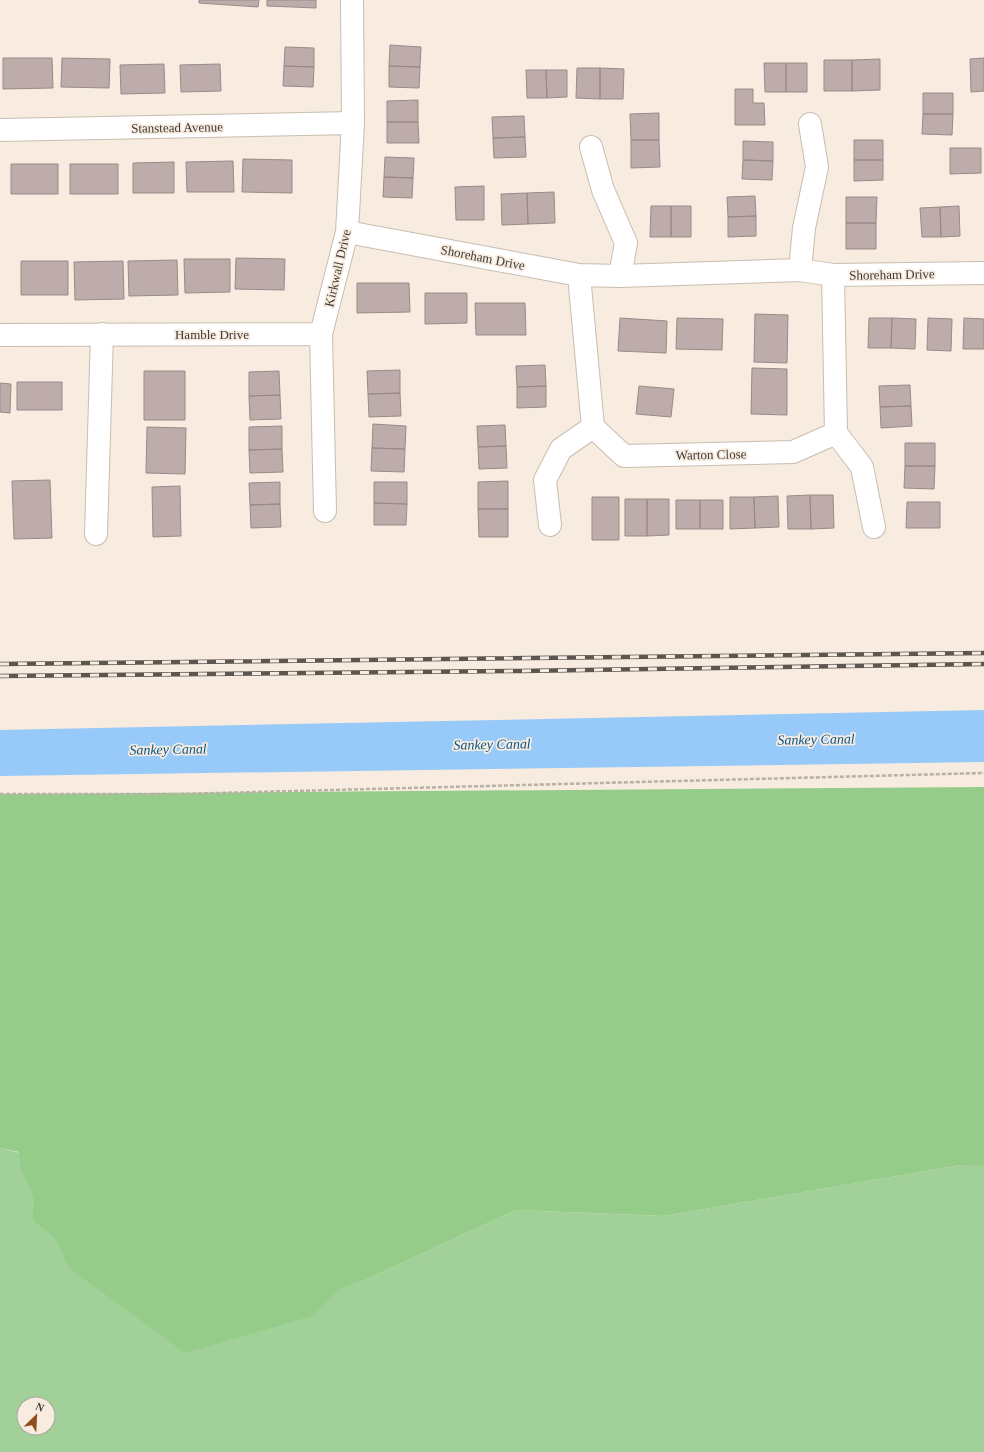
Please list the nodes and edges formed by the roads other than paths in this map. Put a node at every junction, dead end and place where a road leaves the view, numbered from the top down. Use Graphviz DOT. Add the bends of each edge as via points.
graph roads {
  1 [pos="352,0"];
  2 [pos="353,123"];
  3 [pos="810,124"];
  4 [pos="0,130"];
  5 [pos="591,147"];
  6 [pos="347,232"];
  7 [pos="800,270"];
  8 [pos="984,273"];
  9 [pos="579,275"];
  10 [pos="833,275"];
  11 [pos="620,276"];
  12 [pos="102,334"];
  13 [pos="321,334"];
  14 [pos="0,335"];
  15 [pos="593,427"];
  16 [pos="836,433"];
  17 [pos="325,511"];
  18 [pos="550,525"];
  19 [pos="874,527"];
  20 [pos="96,534"];
  1 -- 2 [label="street, Kirkwall Drive"];
  2 -- 4 [label="street, Stanstead Avenue"];
  2 -- 6 [label="street, Kirkwall Drive"];
  3 -- 7 [label="street" via="817,167 804,228"];
  5 -- 11 [label="street" via="603,190 626,243"];
  6 -- 9 [label="street, Shoreham Drive"];
  6 -- 13 [label="street, Kirkwall Drive"];
  7 -- 10 [label="street, Shoreham Drive"];
  7 -- 11 [label="street, Shoreham Drive"];
  8 -- 10 [label="street, Shoreham Drive"];
  9 -- 11 [label="street, Shoreham Drive"];
  9 -- 15 [label="street"];
  10 -- 16 [label="street"];
  12 -- 13 [label="street, Hamble Drive"];
  12 -- 14 [label="street, Hamble Drive"];
  12 -- 20 [label="street"];
  13 -- 17 [label="street, Kirkwall Drive"];
  15 -- 16 [label="street, Warton Close" via="624,456 794,452"];
  15 -- 18 [label="street" via="561,449 545,480"];
  16 -- 19 [label="street" via="862,467"];
}
